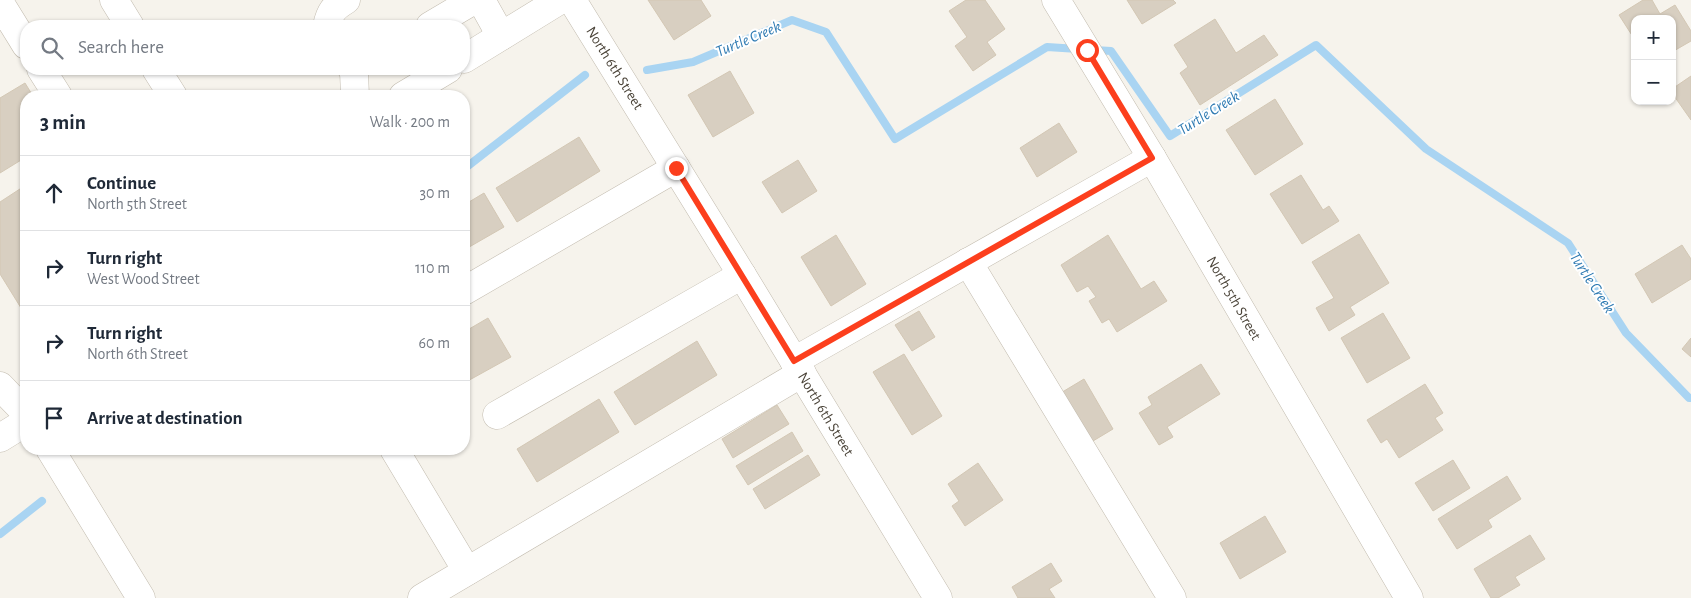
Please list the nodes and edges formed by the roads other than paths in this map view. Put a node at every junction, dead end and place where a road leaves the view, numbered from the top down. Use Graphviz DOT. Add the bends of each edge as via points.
graph roads {
  1 [pos="114,0"];
  2 [pos="346,0"];
  3 [pos="474,0"];
  4 [pos="482,0"];
  5 [pos="560,0"];
  6 [pos="572,0"];
  7 [pos="1056,0"];
  8 [pos="0,3"];
  9 [pos="126,20"];
  10 [pos="328,20"];
  11 [pos="440,20"];
  12 [pos="20,35"];
  13 [pos="501,36"];
  14 [pos="470,55"];
  15 [pos="45,75"];
  16 [pos="160,75"];
  17 [pos="438,75"];
  18 [pos="54,90"];
  19 [pos="168,90"];
  20 [pos="412,90"];
  21 [pos="1152,158"];
  22 [pos="676,168"];
  23 [pos="968,262"];
  24 [pos="742,275"];
  25 [pos="470,288"];
  26 [pos="798,367"];
  27 [pos="0,386"];
  28 [pos="20,407"];
  29 [pos="497,415"];
  30 [pos="20,426"];
  31 [pos="0,438"];
  32 [pos="54,455"];
  33 [pos="398,455"];
  34 [pos="466,571"];
  35 [pos="140,598"];
  36 [pos="422,598"];
  37 [pos="938,598"];
  38 [pos="1172,598"];
  39 [pos="1409,598"];
  1 -- 9 [label="street"];
  2 -- 10 [label="street" via="330,14"];
  3 -- 11 [label="street"];
  4 -- 13 [label="street"];
  5 -- 13 [label="street"];
  6 -- 22 [label="street, North 6th Street"];
  7 -- 21 [label="street, North 5th Street"];
  8 -- 12 [label="street"];
  13 -- 14 [label="street"];
  15 -- 18 [label="street"];
  16 -- 19 [label="street"];
  17 -- 20 [label="street"];
  21 -- 23 [label="street"];
  21 -- 39 [label="street, North 5th Street"];
  22 -- 24 [label="street, North 6th Street"];
  22 -- 25 [label="street"];
  23 -- 26 [label="street"];
  23 -- 38 [label="street"];
  24 -- 26 [label="street, North 6th Street"];
  24 -- 29 [label="street"];
  26 -- 34 [label="street"];
  26 -- 37 [label="street, North 6th Street"];
  27 -- 28 [label="street"];
  30 -- 31 [label="street"];
  32 -- 35 [label="street"];
  33 -- 34 [label="street"];
  34 -- 36 [label="street"];
}
